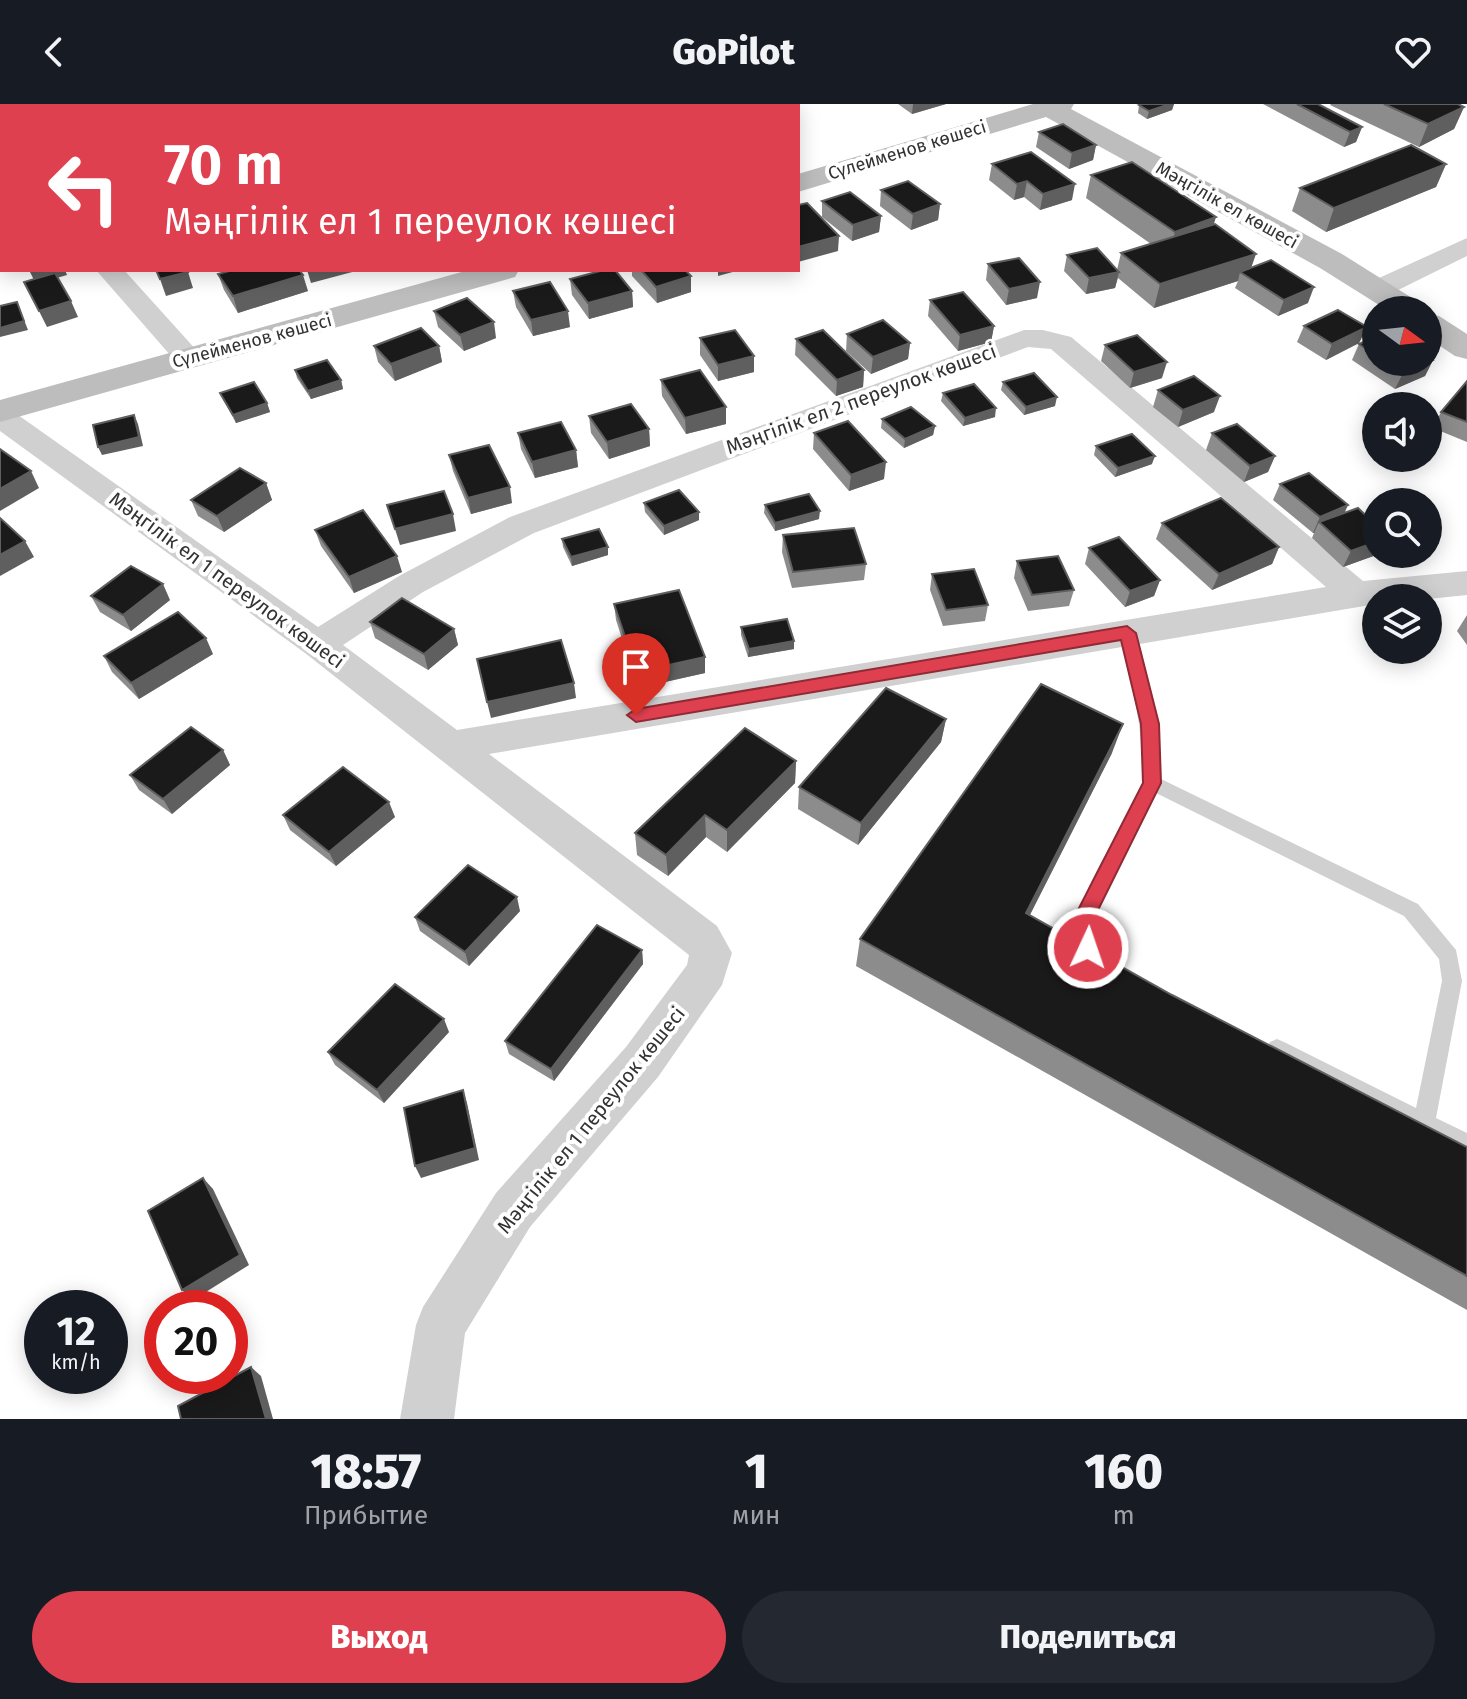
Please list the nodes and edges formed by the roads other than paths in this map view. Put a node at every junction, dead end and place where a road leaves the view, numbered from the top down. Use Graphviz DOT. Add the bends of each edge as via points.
graph roads {
  1 [pos="1051,105"];
  2 [pos="800,182"];
  3 [pos="1467,246"];
  4 [pos="111,272"];
  5 [pos="497,272"];
  6 [pos="1378,289"];
  7 [pos="1388,296"];
  8 [pos="1442,332"];
  9 [pos="1467,349"];
  10 [pos="188,358"];
  11 [pos="0,411"];
  12 [pos="0,417"];
  13 [pos="1467,583"];
  14 [pos="1356,594"];
  15 [pos="1127,633"];
  16 [pos="317,644"];
  17 [pos="451,746"];
  18 [pos="1152,783"];
  19 [pos="1120,970"];
  20 [pos="1258,1040"];
  21 [pos="1424,1123"];
  22 [pos="1467,1145"];
  23 [pos="427,1419"];
  1 -- 2 [label="main road, Сүлейменов көшесі"];
  1 -- 6 [label="main road, Мәңгілік ел көшесі"];
  3 -- 6 [label="street"];
  4 -- 10 [label="street"];
  5 -- 10 [label="main road, Сүлейменов көшесі"];
  6 -- 7 [label="main road, Мәңгілік ел көшесі"];
  8 -- 9 [label="main road"];
  10 -- 11 [label="main road, Сүлейменов көшесі"];
  12 -- 16 [label="street, Мәңгілік ел 1 переулок көшесі"];
  13 -- 14 [label="street"];
  14 -- 15 [label="street"];
  14 -- 16 [label="street, Мәңгілік ел 2 переулок көшесі" via="1061,343 1043,338 1024,339 522,525 411,584"];
  15 -- 17 [label="street"];
  15 -- 18 [label="lane" via="1150,724"];
  16 -- 17 [label="street, Мәңгілік ел 1 переулок көшесі"];
  17 -- 23 [label="street, Мәңгілік ел 1 переулок көшесі" via="702,939 711,953 707,972 642,1062 513,1210 441,1325"];
  18 -- 19 [label="lane" via="1087,912 1088,948"];
  18 -- 21 [label="lane" via="1411,910 1449,956 1452,981"];
  20 -- 21 [label="lane"];
  21 -- 22 [label="lane"];
}
